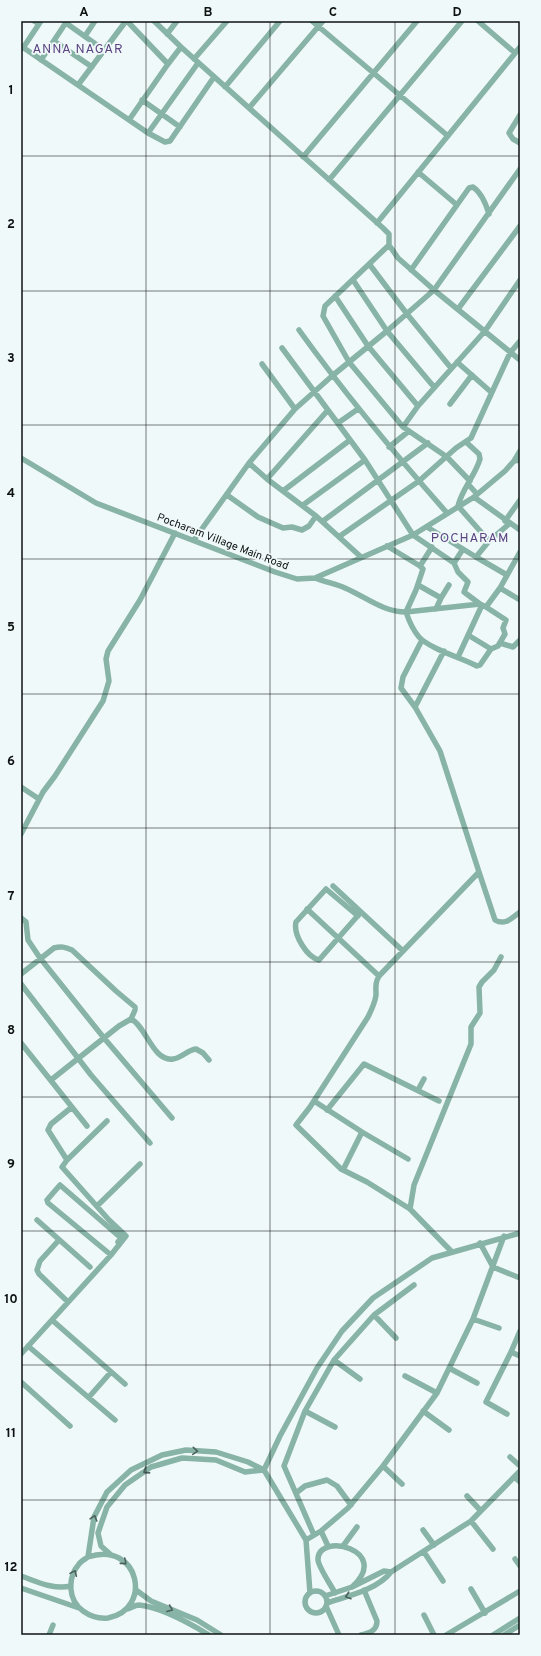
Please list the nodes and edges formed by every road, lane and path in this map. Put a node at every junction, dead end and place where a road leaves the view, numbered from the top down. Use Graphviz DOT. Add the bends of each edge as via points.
graph roads {
  1 [pos="95,21"];
  2 [pos="127,21"];
  3 [pos="154,21"];
  4 [pos="177,21"];
  5 [pos="227,21"];
  6 [pos="280,21"];
  7 [pos="312,21"];
  8 [pos="323,21"];
  9 [pos="416,21"];
  10 [pos="462,21"];
  11 [pos="478,21"];
  12 [pos="38,22"];
  13 [pos="67,22"];
  14 [pos="318,27"];
  15 [pos="167,34"];
  16 [pos="85,36"];
  17 [pos="54,41"];
  18 [pos="22,47"];
  19 [pos="520,47"];
  20 [pos="181,48"];
  21 [pos="104,50"];
  22 [pos="516,53"];
  23 [pos="40,60"];
  24 [pos="196,61"];
  25 [pos="168,64"];
  26 [pos="92,67"];
  27 [pos="373,73"];
  28 [pos="214,77"];
  29 [pos="78,86"];
  30 [pos="225,87"];
  31 [pos="400,95"];
  32 [pos="142,100"];
  33 [pos="249,108"];
  34 [pos="162,114"];
  35 [pos="520,115"];
  36 [pos="129,120"];
  37 [pos="180,127"];
  38 [pos="148,133"];
  39 [pos="448,136"];
  40 [pos="520,143"];
  41 [pos="303,157"];
  42 [pos="520,169"];
  43 [pos="418,172"];
  44 [pos="329,180"];
  45 [pos="457,205"];
  46 [pos="489,214"];
  47 [pos="377,223"];
  48 [pos="520,226"];
  49 [pos="389,245"];
  50 [pos="370,265"];
  51 [pos="412,270"];
  52 [pos="353,280"];
  53 [pos="520,280"];
  54 [pos="434,290"];
  55 [pos="335,296"];
  56 [pos="458,309"];
  57 [pos="407,314"];
  58 [pos="299,330"];
  59 [pos="387,331"];
  60 [pos="485,332"];
  61 [pos="520,341"];
  62 [pos="368,346"];
  63 [pos="282,348"];
  64 [pos="510,353"];
  65 [pos="520,360"];
  66 [pos="349,362"];
  67 [pos="457,362"];
  68 [pos="262,364"];
  69 [pos="451,368"];
  70 [pos="472,375"];
  71 [pos="332,376"];
  72 [pos="434,387"];
  73 [pos="314,391"];
  74 [pos="491,392"];
  75 [pos="450,404"];
  76 [pos="418,406"];
  77 [pos="295,409"];
  78 [pos="358,409"];
  79 [pos="328,410"];
  80 [pos="338,423"];
  81 [pos="403,426"];
  82 [pos="409,431"];
  83 [pos="350,440"];
  84 [pos="466,442"];
  85 [pos="428,443"];
  86 [pos="390,447"];
  87 [pos="520,451"];
  88 [pos="447,457"];
  89 [pos="21,458"];
  90 [pos="365,460"];
  91 [pos="517,461"];
  92 [pos="249,463"];
  93 [pos="403,463"];
  94 [pos="268,479"];
  95 [pos="378,481"];
  96 [pos="419,481"];
  97 [pos="469,483"];
  98 [pos="283,491"];
  99 [pos="227,495"];
  100 [pos="476,495"];
  101 [pos="520,500"];
  102 [pos="392,501"];
  103 [pos="303,505"];
  104 [pos="458,506"];
  105 [pos="447,513"];
  106 [pos="316,516"];
  107 [pos="323,521"];
  108 [pos="507,522"];
  109 [pos="427,527"];
  110 [pos="520,530"];
  111 [pos="174,533"];
  112 [pos="413,535"];
  113 [pos="340,536"];
  114 [pos="194,540"];
  115 [pos="490,541"];
  116 [pos="387,546"];
  117 [pos="432,547"];
  118 [pos="462,550"];
  119 [pos="520,552"];
  120 [pos="361,557"];
  121 [pos="476,557"];
  122 [pos="454,564"];
  123 [pos="420,566"];
  124 [pos="507,575"];
  125 [pos="315,578"];
  126 [pos="418,585"];
  127 [pos="449,585"];
  128 [pos="500,588"];
  129 [pos="442,598"];
  130 [pos="520,600"];
  131 [pos="483,605"];
  132 [pos="436,609"];
  133 [pos="406,612"];
  134 [pos="468,635"];
  135 [pos="422,640"];
  136 [pos="520,640"];
  137 [pos="500,643"];
  138 [pos="491,649"];
  139 [pos="444,651"];
  140 [pos="458,657"];
  141 [pos="415,707"];
  142 [pos="21,787"];
  143 [pos="39,799"];
  144 [pos="21,834"];
  145 [pos="479,872"];
  146 [pos="333,886"];
  147 [pos="307,909"];
  148 [pos="520,912"];
  149 [pos="359,914"];
  150 [pos="21,918"];
  151 [pos="338,939"];
  152 [pos="403,951"];
  153 [pos="501,957"];
  154 [pos="40,958"];
  155 [pos="21,974"];
  156 [pos="379,976"];
  157 [pos="21,984"];
  158 [pos="131,1020"];
  159 [pos="104,1038"];
  160 [pos="21,1043"];
  161 [pos="79,1059"];
  162 [pos="209,1060"];
  163 [pos="424,1079"];
  164 [pos="51,1080"];
  165 [pos="418,1090"];
  166 [pos="314,1101"];
  167 [pos="439,1101"];
  168 [pos="72,1107"];
  169 [pos="327,1110"];
  170 [pos="172,1118"];
  171 [pos="107,1121"];
  172 [pos="87,1126"];
  173 [pos="362,1132"];
  174 [pos="150,1143"];
  175 [pos="408,1159"];
  176 [pos="67,1160"];
  177 [pos="140,1164"];
  178 [pos="344,1170"];
  179 [pos="97,1206"];
  180 [pos="410,1209"];
  181 [pos="37,1220"];
  182 [pos="520,1233"];
  183 [pos="504,1236"];
  184 [pos="59,1240"];
  185 [pos="480,1243"];
  186 [pos="452,1252"];
  187 [pos="110,1254"];
  188 [pos="90,1267"];
  189 [pos="493,1267"];
  190 [pos="520,1278"];
  191 [pos="414,1285"];
  192 [pos="68,1302"];
  193 [pos="374,1315"];
  194 [pos="473,1319"];
  195 [pos="52,1320"];
  196 [pos="498,1328"];
  197 [pos="520,1331"];
  198 [pos="396,1338"];
  199 [pos="28,1346"];
  200 [pos="511,1352"];
  201 [pos="21,1354"];
  202 [pos="520,1356"];
  203 [pos="334,1360"];
  204 [pos="450,1368"];
  205 [pos="111,1372"];
  206 [pos="404,1376"];
  207 [pos="360,1379"];
  208 [pos="21,1382"];
  209 [pos="477,1383"];
  210 [pos="125,1384"];
  211 [pos="437,1393"];
  212 [pos="89,1397"];
  213 [pos="423,1411"];
  214 [pos="305,1412"];
  215 [pos="507,1414"];
  216 [pos="115,1420"];
  217 [pos="70,1426"];
  218 [pos="335,1427"];
  219 [pos="450,1430"];
  220 [pos="510,1456"];
  221 [pos="383,1466"];
  222 [pos="520,1466"];
  223 [pos="264,1470"];
  224 [pos="520,1471"];
  225 [pos="514,1477"];
  226 [pos="520,1482"];
  227 [pos="402,1484"];
  228 [pos="296,1493"];
  229 [pos="467,1496"];
  230 [pos="351,1505"];
  231 [pos="481,1511"];
  232 [pos="471,1521"];
  233 [pos="357,1527"];
  234 [pos="423,1530"];
  235 [pos="321,1531"];
  236 [pos="314,1535"];
  237 [pos="306,1540"];
  238 [pos="434,1545"];
  239 [pos="328,1546"];
  240 [pos="344,1546"];
  241 [pos="493,1549"];
  242 [pos="424,1552"];
  243 [pos="110,1554"];
  244 [pos="88,1557"];
  245 [pos="515,1559"];
  246 [pos="520,1566"];
  247 [pos="391,1572"];
  248 [pos="21,1576"];
  249 [pos="443,1581"];
  250 [pos="70,1586"];
  251 [pos="352,1587"];
  252 [pos="21,1588"];
  253 [pos="471,1589"];
  254 [pos="136,1590"];
  255 [pos="364,1590"];
  256 [pos="520,1591"];
  257 [pos="310,1593"];
  258 [pos="335,1593"];
  259 [pos="325,1596"];
  260 [pos="326,1604"];
  261 [pos="79,1608"];
  262 [pos="126,1609"];
  263 [pos="485,1613"];
  264 [pos="424,1615"];
  265 [pos="520,1618"];
  266 [pos="53,1625"];
  267 [pos="520,1625"];
  268 [pos="49,1635"];
  269 [pos="209,1635"];
  270 [pos="221,1635"];
  271 [pos="339,1635"];
  272 [pos="361,1635"];
  273 [pos="434,1635"];
  274 [pos="446,1635"];
  275 [pos="492,1635"];
  276 [pos="504,1635"];
  1 -- 16 [label="street"];
  2 -- 21 [label="street"];
  2 -- 25 [label="street"];
  3 -- 15 [label="street"];
  4 -- 15 [label="street"];
  5 -- 24 [label="street"];
  6 -- 30 [label="street"];
  7 -- 14 [label="street"];
  8 -- 14 [label="street"];
  9 -- 27 [label="street"];
  10 -- 31 [label="street"];
  11 -- 22 [label="street"];
  12 -- 18 [label="street"];
  13 -- 16 [label="street"];
  13 -- 17 [label="street"];
  14 -- 27 [label="street"];
  14 -- 33 [label="street"];
  15 -- 20 [label="street"];
  16 -- 21 [label="street"];
  17 -- 23 [label="street"];
  17 -- 26 [label="street"];
  18 -- 23 [label="street"];
  19 -- 22 [label="street"];
  20 -- 24 [label="street"];
  20 -- 25 [label="street"];
  21 -- 26 [label="street"];
  22 -- 39 [label="street"];
  23 -- 29 [label="street"];
  24 -- 28 [label="street"];
  24 -- 34 [label="street"];
  25 -- 32 [label="street"];
  26 -- 29 [label="street"];
  27 -- 31 [label="street"];
  27 -- 41 [label="street"];
  28 -- 30 [label="street"];
  28 -- 37 [label="street"];
  29 -- 36 [label="street"];
  30 -- 33 [label="street"];
  31 -- 39 [label="street"];
  31 -- 44 [label="street"];
  32 -- 34 [label="street"];
  32 -- 36 [label="street"];
  33 -- 41 [label="street"];
  34 -- 37 [label="street"];
  34 -- 38 [label="street"];
  35 -- 40 [label="street" via="509,133"];
  36 -- 38 [label="street"];
  37 -- 38 [label="street" via="168,142"];
  39 -- 43 [label="street"];
  41 -- 44 [label="street"];
  42 -- 46 [label="street"];
  43 -- 45 [label="street"];
  43 -- 47 [label="street"];
  44 -- 47 [label="street"];
  45 -- 46 [label="street" via="469,188 473,187 483,198"];
  45 -- 51 [label="street"];
  46 -- 54 [label="street"];
  47 -- 49 [label="street" via="389,234"];
  48 -- 56 [label="street"];
  49 -- 50 [label="street"];
  49 -- 51 [label="street" via="398,258"];
  50 -- 52 [label="street"];
  50 -- 57 [label="street"];
  51 -- 54 [label="street"];
  52 -- 55 [label="street"];
  52 -- 59 [label="street"];
  53 -- 60 [label="street"];
  54 -- 56 [label="street"];
  54 -- 57 [label="street"];
  55 -- 62 [label="street"];
  55 -- 66 [label="street" via="325,306 323,316"];
  56 -- 60 [label="street"];
  57 -- 59 [label="street"];
  57 -- 69 [label="street"];
  58 -- 71 [label="street"];
  59 -- 62 [label="street"];
  59 -- 72 [label="street"];
  60 -- 64 [label="street"];
  60 -- 67 [label="street"];
  61 -- 64 [label="street"];
  62 -- 66 [label="street"];
  62 -- 76 [label="street"];
  63 -- 73 [label="street"];
  64 -- 65 [label="street"];
  64 -- 74 [label="street"];
  66 -- 71 [label="street"];
  66 -- 81 [label="street"];
  67 -- 69 [label="street"];
  67 -- 70 [label="street"];
  68 -- 77 [label="street"];
  69 -- 72 [label="street"];
  70 -- 74 [label="street"];
  70 -- 75 [label="street"];
  71 -- 73 [label="street"];
  71 -- 78 [label="street"];
  72 -- 76 [label="street"];
  73 -- 77 [label="street"];
  73 -- 79 [label="street"];
  74 -- 84 [label="street" via="473,435"];
  76 -- 81 [label="street"];
  77 -- 92 [label="street"];
  78 -- 80 [label="street"];
  78 -- 86 [label="street"];
  79 -- 80 [label="street"];
  79 -- 94 [label="street"];
  80 -- 83 [label="street"];
  81 -- 82 [label="street"];
  82 -- 85 [label="street"];
  82 -- 86 [label="street"];
  83 -- 90 [label="street"];
  83 -- 98 [label="street"];
  84 -- 88 [label="street"];
  84 -- 97 [label="street" via="480,456"];
  85 -- 88 [label="street"];
  85 -- 93 [label="street"];
  86 -- 93 [label="street"];
  87 -- 91 [label="street, Pocharam Village Main Road"];
  88 -- 96 [label="street"];
  88 -- 97 [label="street"];
  89 -- 111 [label="street, Pocharam Village Main Road" via="96,503"];
  90 -- 95 [label="street"];
  90 -- 103 [label="street"];
  91 -- 100 [label="street, Pocharam Village Main Road"];
  92 -- 94 [label="street"];
  92 -- 99 [label="street"];
  93 -- 95 [label="street"];
  93 -- 96 [label="street"];
  94 -- 98 [label="street"];
  95 -- 102 [label="street"];
  95 -- 107 [label="street"];
  96 -- 102 [label="street"];
  96 -- 105 [label="street"];
  97 -- 100 [label="street"];
  97 -- 104 [label="street" via="460,495"];
  98 -- 103 [label="street"];
  99 -- 106 [label="street" via="254,514 283,528 302,530 309,526"];
  99 -- 114 [label="street"];
  100 -- 104 [label="street, Pocharam Village Main Road"];
  100 -- 108 [label="street"];
  101 -- 108 [label="street"];
  102 -- 112 [label="street"];
  102 -- 113 [label="street"];
  103 -- 106 [label="street"];
  104 -- 105 [label="street, Pocharam Village Main Road"];
  104 -- 115 [label="street"];
  105 -- 109 [label="street, Pocharam Village Main Road"];
  106 -- 107 [label="street"];
  107 -- 113 [label="street"];
  108 -- 110 [label="street"];
  108 -- 115 [label="street"];
  109 -- 112 [label="street, Pocharam Village Main Road"];
  109 -- 118 [label="street"];
  111 -- 114 [label="street, Pocharam Village Main Road"];
  111 -- 143 [label="street" via="147,588 108,651 106,659 109,681 103,701"];
  112 -- 116 [label="street, Pocharam Village Main Road"];
  112 -- 117 [label="street"];
  113 -- 120 [label="street"];
  114 -- 125 [label="street, Pocharam Village Main Road" via="274,572 297,579"];
  115 -- 121 [label="street"];
  116 -- 120 [label="street, Pocharam Village Main Road"];
  116 -- 123 [label="street"];
  117 -- 122 [label="street"];
  117 -- 123 [label="street"];
  118 -- 121 [label="street"];
  118 -- 122 [label="street"];
  119 -- 124 [label="street"];
  120 -- 125 [label="street, Pocharam Village Main Road"];
  121 -- 124 [label="street"];
  122 -- 131 [label="street" via="468,582 464,592"];
  123 -- 126 [label="street" via="423,569"];
  124 -- 128 [label="street"];
  125 -- 133 [label="street" via="344,588 384,608"];
  126 -- 129 [label="street"];
  126 -- 133 [label="street"];
  127 -- 129 [label="street"];
  128 -- 130 [label="street"];
  128 -- 131 [label="street"];
  129 -- 132 [label="street"];
  131 -- 132 [label="street"];
  131 -- 134 [label="street"];
  131 -- 137 [label="street" via="506,621 503,628 505,634"];
  132 -- 133 [label="street"];
  133 -- 135 [label="street"];
  134 -- 138 [label="street"];
  134 -- 140 [label="street"];
  135 -- 139 [label="street"];
  135 -- 141 [label="street" via="401,684 404,694"];
  136 -- 137 [label="street" via="513,647"];
  137 -- 138 [label="street"];
  138 -- 140 [label="street" via="477,666"];
  139 -- 140 [label="street"];
  139 -- 141 [label="street"];
  141 -- 145 [label="street" via="440,751"];
  142 -- 143 [label="street"];
  143 -- 144 [label="street"];
  145 -- 148 [label="street" via="495,920 505,922"];
  145 -- 152 [label="street"];
  146 -- 149 [label="street"];
  147 -- 149 [label="street" via="327,889"];
  147 -- 151 [label="street"];
  147 -- 151 [label="street" via="295,924 299,942 315,959 319,960"];
  149 -- 151 [label="street"];
  149 -- 152 [label="street"];
  150 -- 154 [label="street" via="26,922 28,940"];
  151 -- 156 [label="street"];
  152 -- 156 [label="street"];
  153 -- 180 [label="street" via="494,970 479,987 480,1013 471,1027 471,1044 414,1185"];
  154 -- 155 [label="street"];
  154 -- 158 [label="street" via="58,946 72,950 135,1006 136,1010"];
  154 -- 159 [label="street"];
  156 -- 166 [label="street" via="370,1013"];
  157 -- 161 [label="street"];
  158 -- 159 [label="street"];
  158 -- 162 [label="street" via="164,1057 179,1058 196,1049"];
  159 -- 161 [label="street"];
  159 -- 170 [label="street"];
  160 -- 164 [label="street"];
  161 -- 164 [label="street"];
  161 -- 174 [label="street"];
  163 -- 165 [label="street"];
  164 -- 168 [label="street"];
  165 -- 167 [label="street"];
  165 -- 169 [label="street" via="364,1064"];
  166 -- 169 [label="street"];
  166 -- 178 [label="street" via="296,1125"];
  168 -- 172 [label="street"];
  168 -- 176 [label="street" via="51,1124 48,1130"];
  169 -- 173 [label="street"];
  171 -- 176 [label="street"];
  173 -- 175 [label="street"];
  173 -- 178 [label="street"];
  176 -- 179 [label="street" via="62,1169"];
  177 -- 179 [label="street"];
  178 -- 180 [label="street"];
  179 -- 187 [label="street" via="126,1236"];
  180 -- 186 [label="street"];
  181 -- 184 [label="street"];
  182 -- 183 [label="street"];
  183 -- 185 [label="street"];
  183 -- 189 [label="street"];
  184 -- 188 [label="street"];
  184 -- 192 [label="street" via="40,1261 37,1270"];
  185 -- 186 [label="street"];
  185 -- 189 [label="street"];
  186 -- 223 [label="street" via="432,1258 373,1298 342,1330 317,1368"];
  187 -- 187 [label="street" via="48,1203 47,1200 60,1185 121,1238"];
  187 -- 192 [label="street"];
  189 -- 190 [label="street"];
  189 -- 194 [label="street"];
  191 -- 193 [label="street"];
  192 -- 195 [label="street"];
  193 -- 198 [label="street"];
  193 -- 203 [label="street"];
  194 -- 196 [label="street"];
  194 -- 204 [label="street"];
  195 -- 199 [label="street"];
  195 -- 205 [label="street"];
  197 -- 200 [label="street"];
  199 -- 201 [label="street"];
  199 -- 212 [label="street"];
  200 -- 202 [label="street"];
  200 -- 215 [label="street" via="486,1402"];
  203 -- 207 [label="street"];
  203 -- 214 [label="street"];
  204 -- 209 [label="street"];
  204 -- 211 [label="street"];
  205 -- 210 [label="street"];
  205 -- 212 [label="street"];
  206 -- 211 [label="street"];
  208 -- 217 [label="street"];
  211 -- 213 [label="street"];
  212 -- 216 [label="street"];
  213 -- 219 [label="street"];
  213 -- 221 [label="street"];
  214 -- 218 [label="street"];
  214 -- 228 [label="street" via="284,1466"];
  220 -- 222 [label="street"];
  221 -- 227 [label="street"];
  221 -- 230 [label="street"];
  223 -- 237 [label="street"];
  223 -- 243 [label="street, one-way" via="245,1472 216,1460 182,1458 151,1467 125,1485 107,1508 98,1533 101,1546"];
  244 -- 223 [label="street, one-way" via="94,1517 107,1492 131,1470 162,1455 186,1450 216,1452"];
  224 -- 225 [label="street"];
  225 -- 226 [label="street"];
  225 -- 231 [label="street"];
  228 -- 230 [label="street" via="305,1486 327,1480 337,1486"];
  228 -- 236 [label="street"];
  229 -- 231 [label="street"];
  230 -- 235 [label="street"];
  231 -- 232 [label="street"];
  232 -- 238 [label="street"];
  232 -- 241 [label="street"];
  233 -- 240 [label="street"];
  234 -- 238 [label="street"];
  235 -- 236 [label="street"];
  235 -- 239 [label="street"];
  236 -- 237 [label="street"];
  237 -- 257 [label="street"];
  238 -- 242 [label="street"];
  239 -- 240 [label="street"];
  239 -- 258 [label="street" via="320,1552 318,1559"];
  240 -- 251 [label="street" via="356,1551 364,1565 363,1575"];
  242 -- 247 [label="street"];
  242 -- 249 [label="street"];
  243 -- 244 [label="street" via="99,1553"];
  243 -- 254 [label="street, one-way" via="124,1560 128,1565 134,1574"];
  250 -- 244 [label="street, one-way" via="79,1564"];
  245 -- 246 [label="street"];
  247 -- 251 [label="street" via="384,1571"];
  247 -- 255 [label="street" via="386,1578"];
  248 -- 250 [label="street" via="50,1586"];
  250 -- 261 [label="street" via="72,1597"];
  251 -- 258 [label="street"];
  252 -- 261 [label="street"];
  253 -- 263 [label="street"];
  254 -- 262 [label="street" via="133,1600"];
  254 -- 270 [label="street, one-way" via="151,1601 197,1620"];
  255 -- 260 [label="street, one-way"];
  255 -- 272 [label="street" via="377,1624 372,1632"];
  256 -- 263 [label="street"];
  257 -- 259 [label="street" via="320,1592"];
  257 -- 260 [label="street" via="305,1603 308,1609 318,1612 324,1609"];
  258 -- 259 [label="street"];
  259 -- 260 [label="street"];
  260 -- 271 [label="street"];
  261 -- 262 [label="street" via="89,1616 102,1619 115,1616"];
  262 -- 269 [label="street" via="137,1605 152,1608 190,1623"];
  263 -- 274 [label="street"];
  264 -- 273 [label="street"];
  265 -- 275 [label="street"];
  266 -- 268 [label="street"];
  267 -- 276 [label="street"];
}
